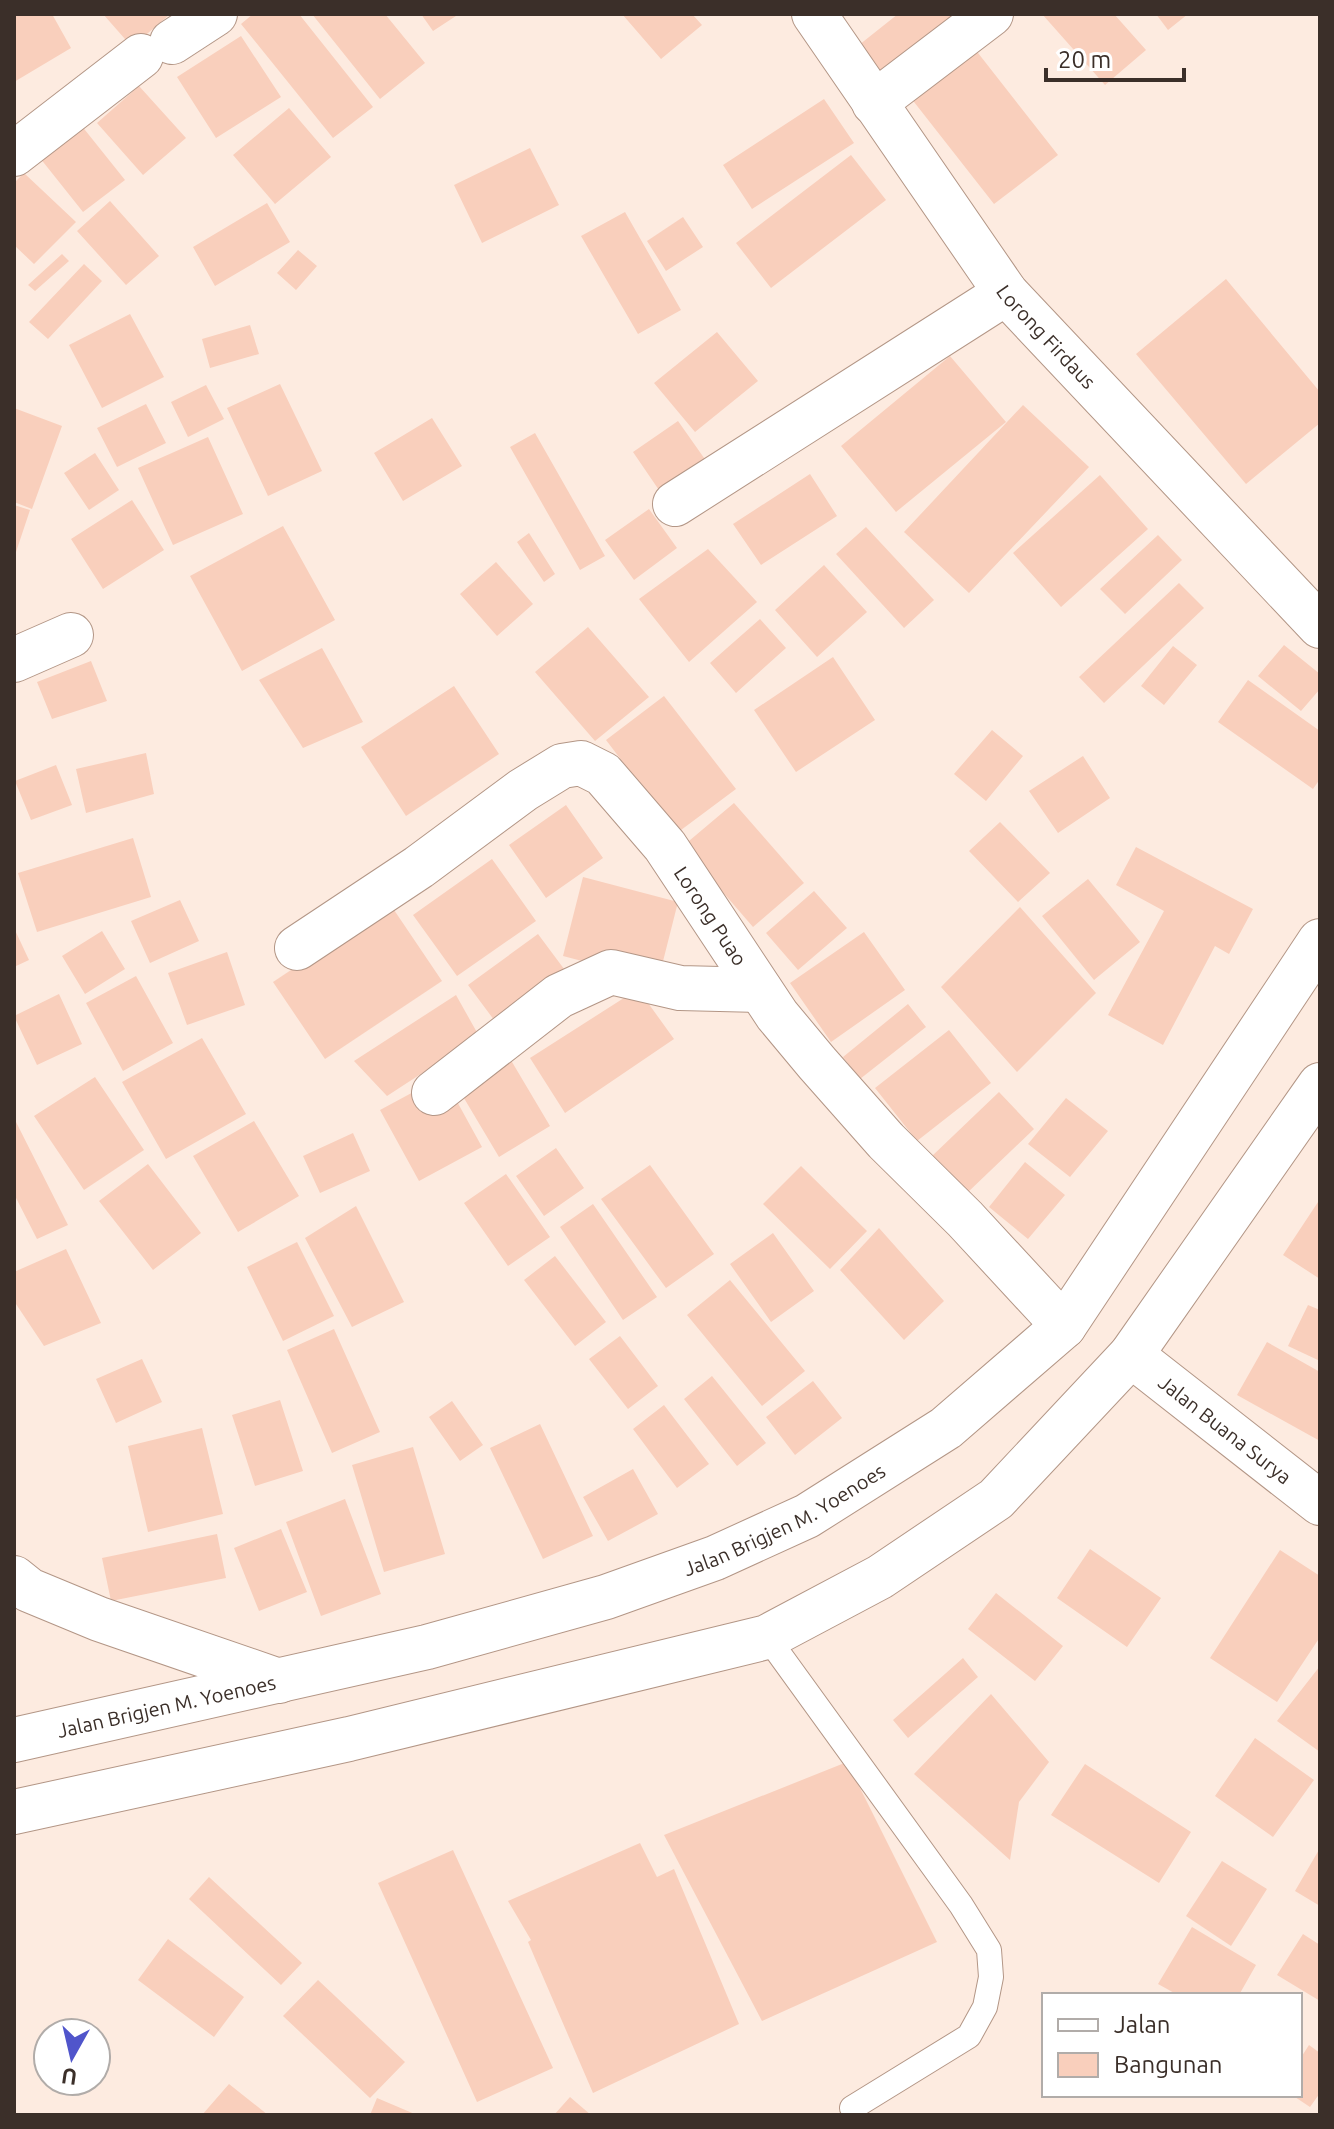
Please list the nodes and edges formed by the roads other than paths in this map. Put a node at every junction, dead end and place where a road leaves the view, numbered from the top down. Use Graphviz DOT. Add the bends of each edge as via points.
graph roads {
  1 [pos="215,14"];
  2 [pos="814,14"];
  3 [pos="991,14"];
  4 [pos="874,103"];
  5 [pos="14,154"];
  6 [pos="1006,293"];
  7 [pos="675,504"];
  8 [pos="1320,626"];
  9 [pos="71,635"];
  10 [pos="14,660"];
  11 [pos="1320,941"];
  12 [pos="297,948"];
  13 [pos="760,990"];
  14 [pos="1320,1085"];
  15 [pos="434,1093"];
  16 [pos="1064,1326"];
  17 [pos="1131,1355"];
  18 [pos="1320,1503"];
  19 [pos="14,1578"];
  20 [pos="767,1637"];
  21 [pos="279,1681"];
  22 [pos="14,1740"];
  23 [pos="14,1812"];
  24 [pos="852,2108"];
  1 -- 5 [label="street" via="157,49"];
  2 -- 4 [label="street, Lorong Firdaus"];
  3 -- 4 [label="street"];
  4 -- 6 [label="street, Lorong Firdaus"];
  6 -- 7 [label="street"];
  6 -- 8 [label="street, Lorong Firdaus"];
  9 -- 10 [label="street"];
  11 -- 16 [label="street, Jalan Brigjen M. Yoenoes"];
  12 -- 13 [label="street, Lorong Puao" via="523,790 562,766 581,763 603,774 665,846"];
  13 -- 15 [label="street" via="680,988 611,972 559,996"];
  13 -- 16 [label="street, Lorong Puao" via="886,1141"];
  14 -- 17 [label="street"];
  16 -- 21 [label="street, Jalan Brigjen M. Yoenoes" via="946,1428 807,1516 715,1558 606,1597"];
  17 -- 18 [label="street, Jalan Buana Surya"];
  17 -- 20 [label="street" via="996,1499 880,1577"];
  19 -- 21 [label="street" via="29,1590 99,1619"];
  20 -- 23 [label="street" via="349,1739"];
  20 -- 24 [label="lane" via="989,1950 985,2007 969,2036"];
  21 -- 22 [label="street, Jalan Brigjen M. Yoenoes"];
}
